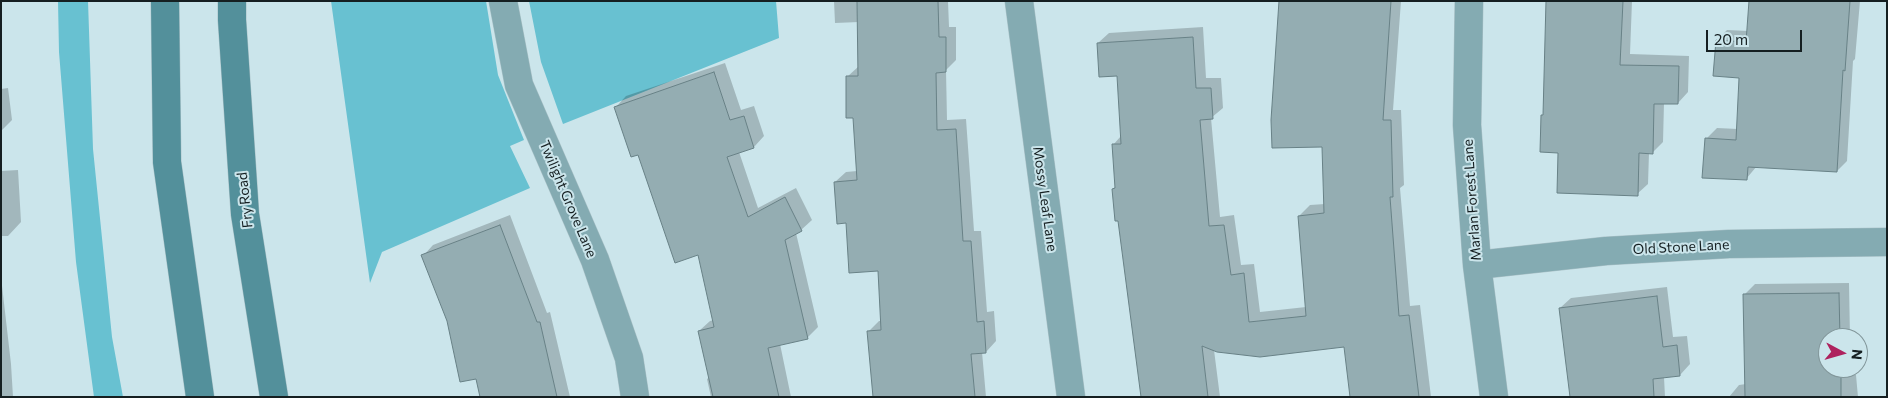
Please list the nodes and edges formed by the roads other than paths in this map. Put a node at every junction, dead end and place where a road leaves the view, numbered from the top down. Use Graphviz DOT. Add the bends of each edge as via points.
graph roads {
  1 [pos="165,1"];
  2 [pos="232,1"];
  3 [pos="503,1"];
  4 [pos="1019,1"];
  5 [pos="1469,1"];
  6 [pos="1887,242"];
  7 [pos="1477,266"];
  8 [pos="200,397"];
  9 [pos="274,397"];
  10 [pos="635,397"];
  11 [pos="1071,397"];
  12 [pos="1494,397"];
  1 -- 8 [label="main road" via="167,162"];
  2 -- 9 [label="main road, Fry Road" via="245,214"];
  3 -- 10 [label="street, Twilight Grove Lane" via="519,85 595,260 629,358"];
  4 -- 11 [label="street, Mossy Leaf Lane"];
  5 -- 7 [label="street, Marlan Forest Lane" via="1467,125"];
  6 -- 7 [label="street, Old Stone Lane" via="1729,244 1616,250"];
  7 -- 12 [label="street, Marlan Forest Lane"];
}
